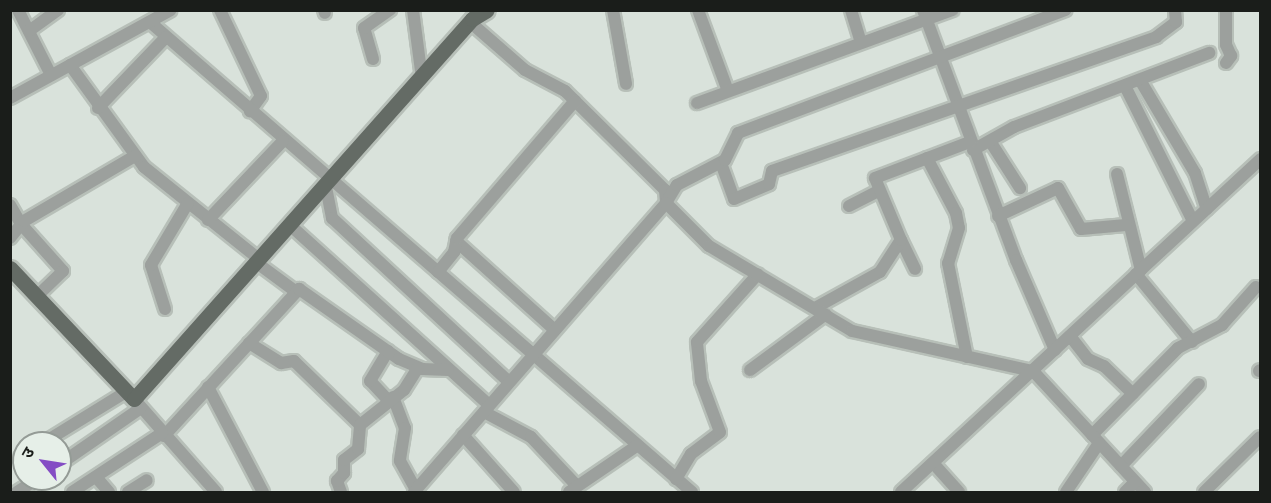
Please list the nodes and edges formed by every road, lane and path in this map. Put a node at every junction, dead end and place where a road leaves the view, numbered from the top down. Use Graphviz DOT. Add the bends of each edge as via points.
graph roads {
  1 [pos="18,10"];
  2 [pos="58,10"];
  3 [pos="145,10"];
  4 [pos="171,10"];
  5 [pos="220,10"];
  6 [pos="390,10"];
  7 [pos="412,10"];
  8 [pos="488,10"];
  9 [pos="614,10"];
  10 [pos="698,10"];
  11 [pos="851,10"];
  12 [pos="952,10"];
  13 [pos="1066,10"];
  14 [pos="1175,10"];
  15 [pos="1226,10"];
  16 [pos="925,15"];
  17 [pos="154,21"];
  18 [pos="470,22"];
  19 [pos="29,31"];
  20 [pos="166,37"];
  21 [pos="861,43"];
  22 [pos="1209,53"];
  23 [pos="939,56"];
  24 [pos="373,58"];
  25 [pos="1226,63"];
  26 [pos="70,65"];
  27 [pos="51,75"];
  28 [pos="422,78"];
  29 [pos="1140,80"];
  30 [pos="626,84"];
  31 [pos="1125,86"];
  32 [pos="728,92"];
  33 [pos="10,98"];
  34 [pos="575,101"];
  35 [pos="697,103"];
  36 [pos="956,107"];
  37 [pos="98,108"];
  38 [pos="250,111"];
  39 [pos="283,141"];
  40 [pos="990,141"];
  41 [pos="971,146"];
  42 [pos="135,156"];
  43 [pos="927,158"];
  44 [pos="1260,159"];
  45 [pos="721,163"];
  46 [pos="1117,174"];
  47 [pos="328,184"];
  48 [pos="1020,188"];
  49 [pos="878,192"];
  50 [pos="188,203"];
  51 [pos="666,203"];
  52 [pos="10,206"];
  53 [pos="849,206"];
  54 [pos="1207,209"];
  55 [pos="998,216"];
  56 [pos="208,220"];
  57 [pos="1193,221"];
  58 [pos="21,224"];
  59 [pos="1126,225"];
  60 [pos="291,226"];
  61 [pos="10,238"];
  62 [pos="901,240"];
  63 [pos="456,241"];
  64 [pos="258,262"];
  65 [pos="11,269"];
  66 [pos="915,269"];
  67 [pos="438,272"];
  68 [pos="1138,272"];
  69 [pos="759,274"];
  70 [pos="1256,287"];
  71 [pos="295,291"];
  72 [pos="37,296"];
  73 [pos="165,309"];
  74 [pos="821,311"];
  75 [pos="555,330"];
  76 [pos="1070,336"];
  77 [pos="249,342"];
  78 [pos="1192,342"];
  79 [pos="1055,350"];
  80 [pos="388,351"];
  81 [pos="535,354"];
  82 [pos="968,357"];
  83 [pos="418,368"];
  84 [pos="448,370"];
  85 [pos="750,370"];
  86 [pos="1033,371"];
  87 [pos="509,382"];
  88 [pos="1199,384"];
  89 [pos="208,387"];
  90 [pos="1133,394"];
  91 [pos="390,399"];
  92 [pos="134,400"];
  93 [pos="486,409"];
  94 [pos="360,425"];
  95 [pos="68,431"];
  96 [pos="163,435"];
  97 [pos="463,435"];
  98 [pos="1260,437"];
  99 [pos="1096,439"];
  100 [pos="638,445"];
  101 [pos="72,454"];
  102 [pos="933,463"];
  103 [pos="1121,466"];
  104 [pos="96,477"];
  105 [pos="147,480"];
  106 [pos="1135,482"];
  107 [pos="684,485"];
  108 [pos="572,489"];
  109 [pos="209,490"];
  110 [pos="415,491"];
  111 [pos="72,492"];
  112 [pos="109,492"];
  113 [pos="128,492"];
  114 [pos="263,492"];
  115 [pos="341,492"];
  116 [pos="514,492"];
  117 [pos="672,492"];
  118 [pos="901,492"];
  119 [pos="959,492"];
  120 [pos="1066,492"];
  121 [pos="1125,492"];
  122 [pos="1145,492"];
  123 [pos="1204,492"];
  1 -- 19 [label="street"];
  2 -- 19 [label="street"];
  3 -- 17 [label="street"];
  4 -- 17 [label="street"];
  5 -- 38 [label="street" via="261,96"];
  6 -- 24 [label="street" via="364,28"];
  7 -- 28 [label="street"];
  8 -- 18 [label="main road"];
  9 -- 30 [label="street"];
  10 -- 32 [label="street"];
  11 -- 21 [label="street"];
  12 -- 16 [label="street"];
  13 -- 23 [label="street"];
  14 -- 36 [label="street" via="1176,22 1156,37"];
  15 -- 25 [label="street" via="1231,59"];
  16 -- 21 [label="street"];
  16 -- 23 [label="street"];
  17 -- 20 [label="street"];
  17 -- 26 [label="street"];
  18 -- 28 [label="main road"];
  18 -- 34 [label="street" via="525,70"];
  19 -- 27 [label="street"];
  20 -- 37 [label="street"];
  20 -- 38 [label="street"];
  21 -- 32 [label="street"];
  22 -- 29 [label="street"];
  23 -- 36 [label="street"];
  23 -- 45 [label="street" via="738,133"];
  26 -- 27 [label="street"];
  26 -- 37 [label="street"];
  27 -- 33 [label="street"];
  28 -- 47 [label="main road"];
  29 -- 31 [label="street"];
  29 -- 54 [label="street" via="1195,173"];
  31 -- 40 [label="street" via="1014,127"];
  31 -- 57 [label="street"];
  32 -- 35 [label="street"];
  34 -- 51 [label="street" via="665,190"];
  34 -- 63 [label="street"];
  36 -- 41 [label="street"];
  36 -- 45 [label="street" via="772,171 769,184 734,199"];
  37 -- 42 [label="street"];
  38 -- 39 [label="street"];
  39 -- 47 [label="street"];
  39 -- 56 [label="street"];
  40 -- 41 [label="street"];
  40 -- 48 [label="street"];
  41 -- 43 [label="street"];
  41 -- 55 [label="street"];
  42 -- 50 [label="street"];
  42 -- 58 [label="street"];
  43 -- 49 [label="street" via="875,178"];
  43 -- 82 [label="street" via="956,213 958,228 948,263"];
  44 -- 54 [label="street"];
  45 -- 51 [label="street" via="677,185"];
  46 -- 59 [label="street"];
  47 -- 60 [label="main road"];
  47 -- 67 [label="street"];
  47 -- 87 [label="street" via="332,218"];
  49 -- 53 [label="street"];
  49 -- 62 [label="street"];
  50 -- 56 [label="street"];
  50 -- 73 [label="street" via="151,265"];
  51 -- 69 [label="street" via="709,246"];
  51 -- 75 [label="street"];
  52 -- 58 [label="street"];
  54 -- 57 [label="street"];
  55 -- 59 [label="street" via="1058,189 1081,229"];
  55 -- 79 [label="street"];
  56 -- 64 [label="street"];
  57 -- 68 [label="street"];
  58 -- 61 [label="street"];
  58 -- 72 [label="street" via="63,271"];
  59 -- 68 [label="street"];
  60 -- 64 [label="main road"];
  60 -- 84 [label="street"];
  62 -- 66 [label="street"];
  62 -- 74 [label="street" via="880,272"];
  63 -- 67 [label="street" via="454,252"];
  63 -- 75 [label="street"];
  64 -- 71 [label="street"];
  64 -- 92 [label="main road"];
  65 -- 72 [label="main road"];
  67 -- 81 [label="street"];
  68 -- 76 [label="street"];
  68 -- 78 [label="street"];
  69 -- 74 [label="street"];
  69 -- 107 [label="street" via="697,342 701,381 720,432 691,454"];
  70 -- 78 [label="street" via="1222,325"];
  71 -- 77 [label="street"];
  71 -- 80 [label="street" via="303,289"];
  72 -- 92 [label="main road"];
  74 -- 82 [label="street" via="852,331"];
  74 -- 85 [label="street"];
  75 -- 81 [label="street"];
  76 -- 79 [label="street"];
  76 -- 90 [label="street" via="1088,359 1104,366"];
  77 -- 89 [label="street"];
  77 -- 94 [label="street" via="280,363 294,361"];
  78 -- 90 [label="street" via="1178,348"];
  79 -- 86 [label="street"];
  80 -- 83 [label="street"];
  80 -- 91 [label="street" via="370,381"];
  81 -- 87 [label="street"];
  81 -- 100 [label="street"];
  82 -- 86 [label="street"];
  83 -- 84 [label="street"];
  83 -- 91 [label="street"];
  84 -- 93 [label="street"];
  86 -- 99 [label="street"];
  86 -- 102 [label="street"];
  87 -- 93 [label="street"];
  88 -- 103 [label="street"];
  89 -- 96 [label="street"];
  89 -- 114 [label="street"];
  90 -- 99 [label="street"];
  91 -- 94 [label="street"];
  91 -- 110 [label="street" via="405,428 401,465"];
  92 -- 95 [label="street"];
  92 -- 96 [label="street"];
  92 -- 101 [label="street"];
  93 -- 97 [label="street"];
  93 -- 108 [label="street" via="531,437"];
  94 -- 115 [label="street" via="358,449 344,460 344,472 337,481"];
  96 -- 104 [label="street"];
  96 -- 109 [label="street"];
  97 -- 110 [label="street"];
  97 -- 116 [label="street"];
  98 -- 123 [label="street"];
  99 -- 103 [label="street"];
  99 -- 120 [label="street"];
  100 -- 107 [label="street"];
  100 -- 108 [label="street"];
  102 -- 118 [label="street"];
  102 -- 119 [label="street"];
  103 -- 106 [label="street"];
  104 -- 111 [label="street"];
  104 -- 112 [label="street"];
  105 -- 113 [label="street"];
  106 -- 121 [label="street"];
  106 -- 122 [label="street"];
  107 -- 117 [label="street"];
}
